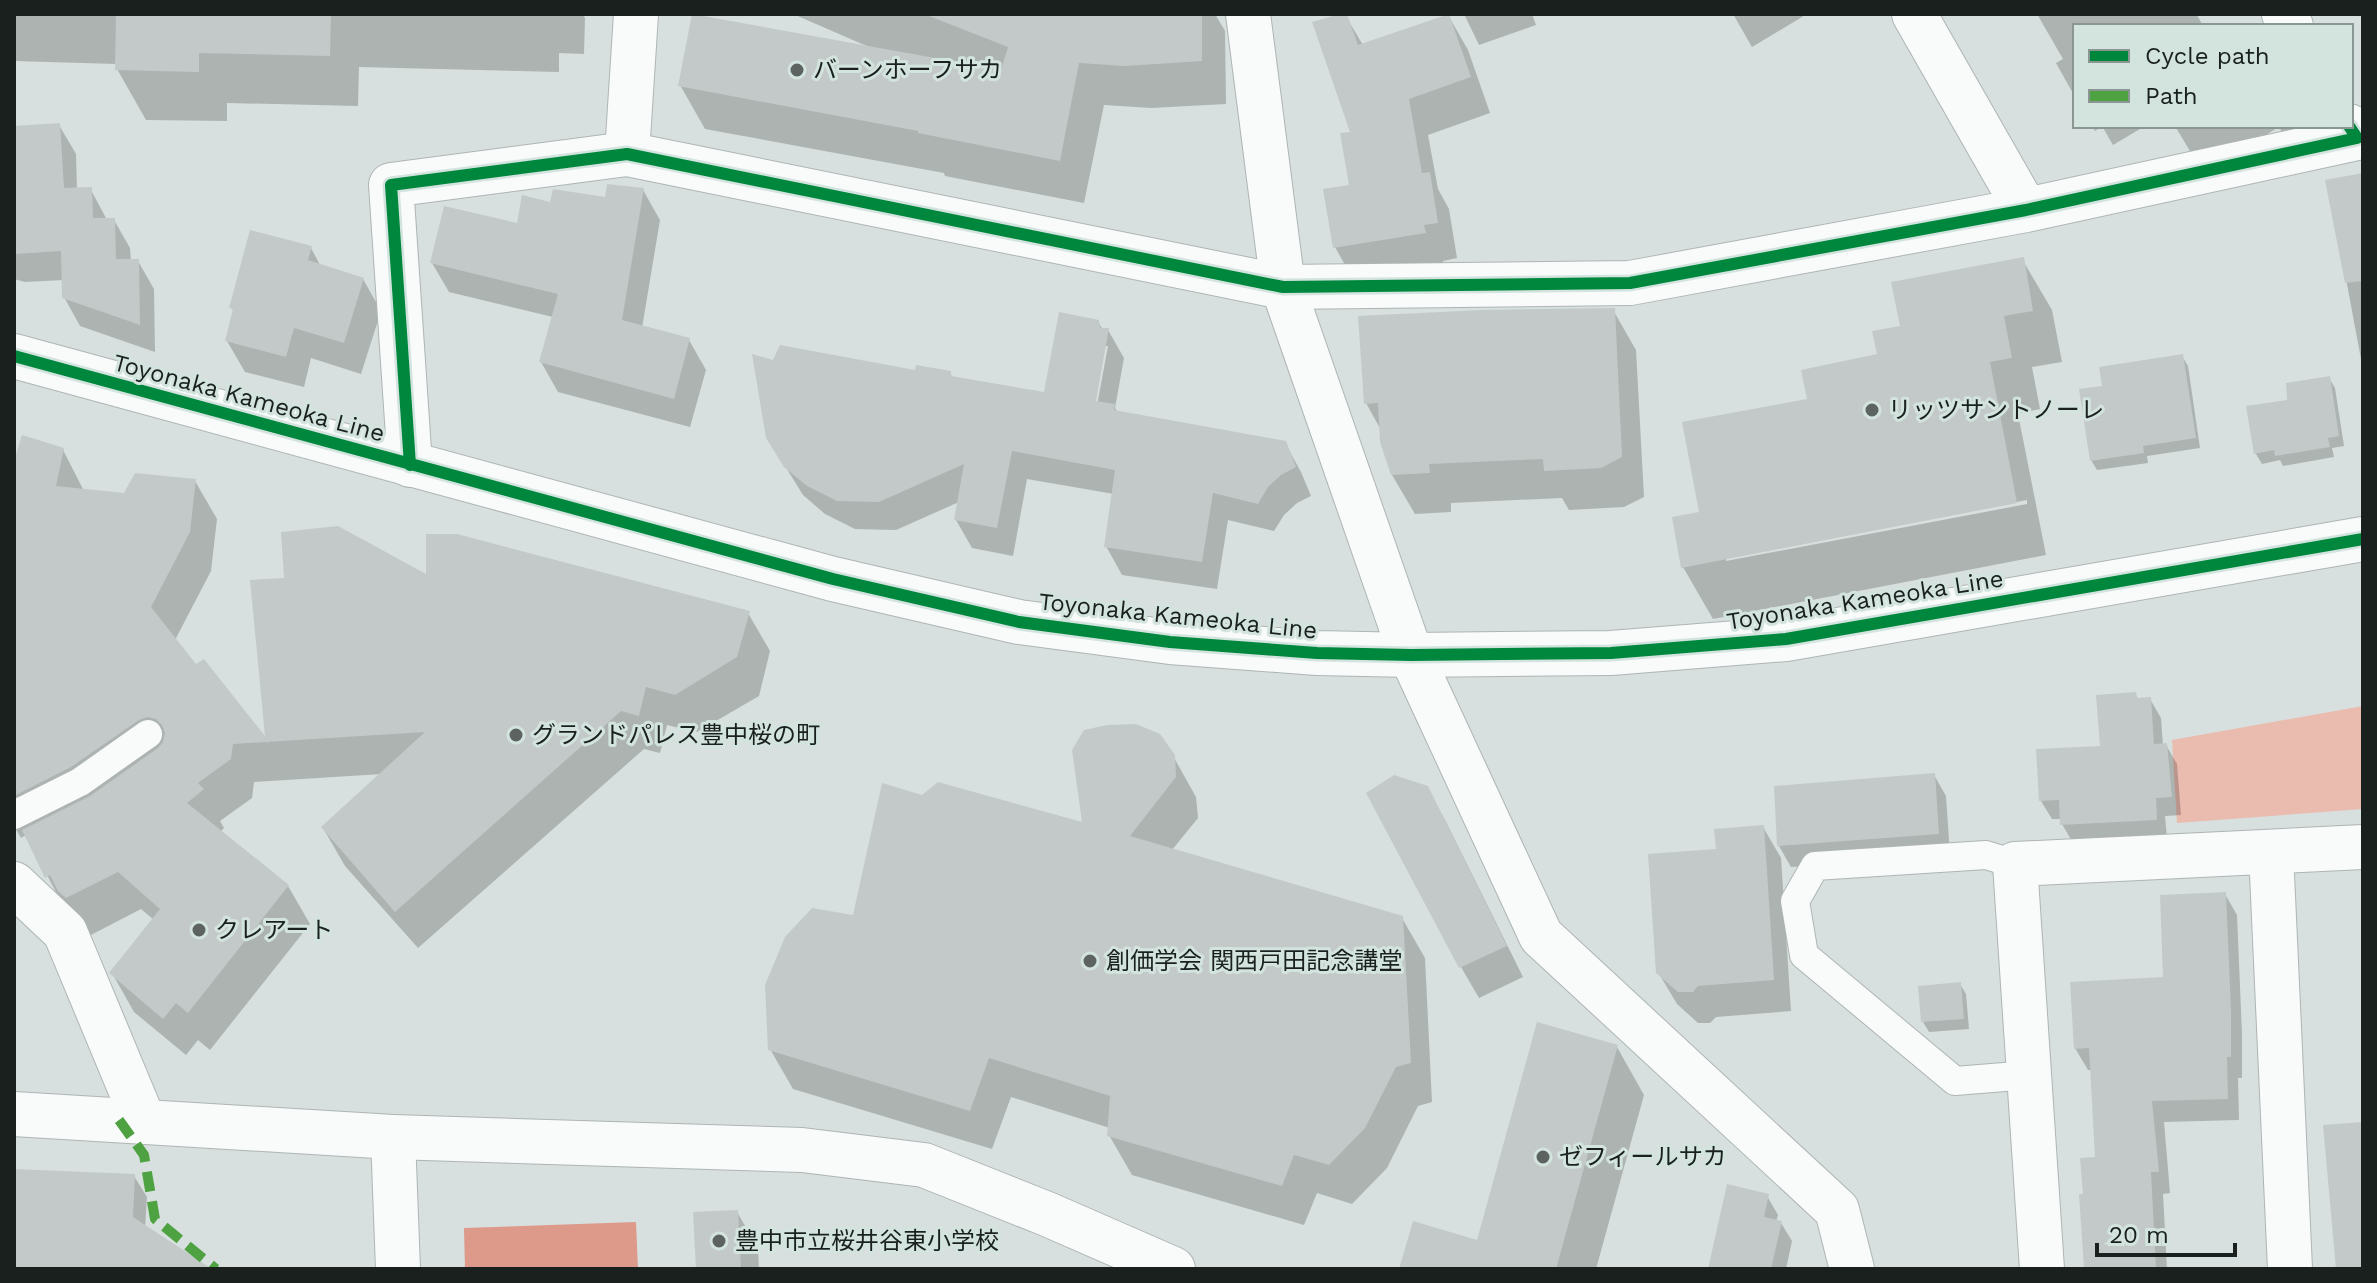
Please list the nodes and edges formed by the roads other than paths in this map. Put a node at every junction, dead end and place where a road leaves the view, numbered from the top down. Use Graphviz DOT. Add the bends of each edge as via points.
graph roads {
  1 [pos="636,14"];
  2 [pos="1248,14"];
  3 [pos="1914,14"];
  4 [pos="2350,128"];
  5 [pos="627,154"];
  6 [pos="2026,210"];
  7 [pos="1283,287"];
  8 [pos="14,356"];
  9 [pos="410,465"];
  10 [pos="2363,539"];
  11 [pos="1411,655"];
  12 [pos="148,734"];
  13 [pos="14,815"];
  14 [pos="2363,847"];
  15 [pos="2271,852"];
  16 [pos="2015,864"];
  17 [pos="14,884"];
  18 [pos="2029,1075"];
  19 [pos="14,1114"];
  20 [pos="144,1122"];
  21 [pos="393,1137"];
  22 [pos="398,1269"];
  23 [pos="1173,1269"];
  24 [pos="1852,1269"];
  25 [pos="2042,1269"];
  26 [pos="2290,1269"];
  1 -- 5 [label="street"];
  2 -- 7 [label="street"];
  3 -- 6 [label="street"];
  4 -- 6 [label="street" via="2357,138"];
  5 -- 7 [label="street"];
  5 -- 9 [label="street" via="391,185"];
  6 -- 7 [label="street" via="1630,283"];
  7 -- 11 [label="street"];
  8 -- 9 [label="street, Toyonaka Kameoka Line"];
  9 -- 11 [label="street, Toyonaka Kameoka Line" via="833,579 1019,622 1170,642"];
  10 -- 11 [label="street, Toyonaka Kameoka Line" via="1786,639 1611,653"];
  11 -- 24 [label="street" via="1541,936 1837,1210"];
  12 -- 13 [label="lane" via="80,782"];
  14 -- 15 [label="street"];
  15 -- 16 [label="street"];
  15 -- 26 [label="street"];
  16 -- 18 [label="street"];
  16 -- 18 [label="lane" via="1986,855 1815,866 1795,901 1804,955 1955,1081"];
  17 -- 20 [label="street" via="65,932"];
  18 -- 25 [label="street"];
  19 -- 20 [label="street"];
  20 -- 21 [label="street"];
  21 -- 22 [label="street"];
  21 -- 23 [label="street" via="802,1150 924,1165"];
}
